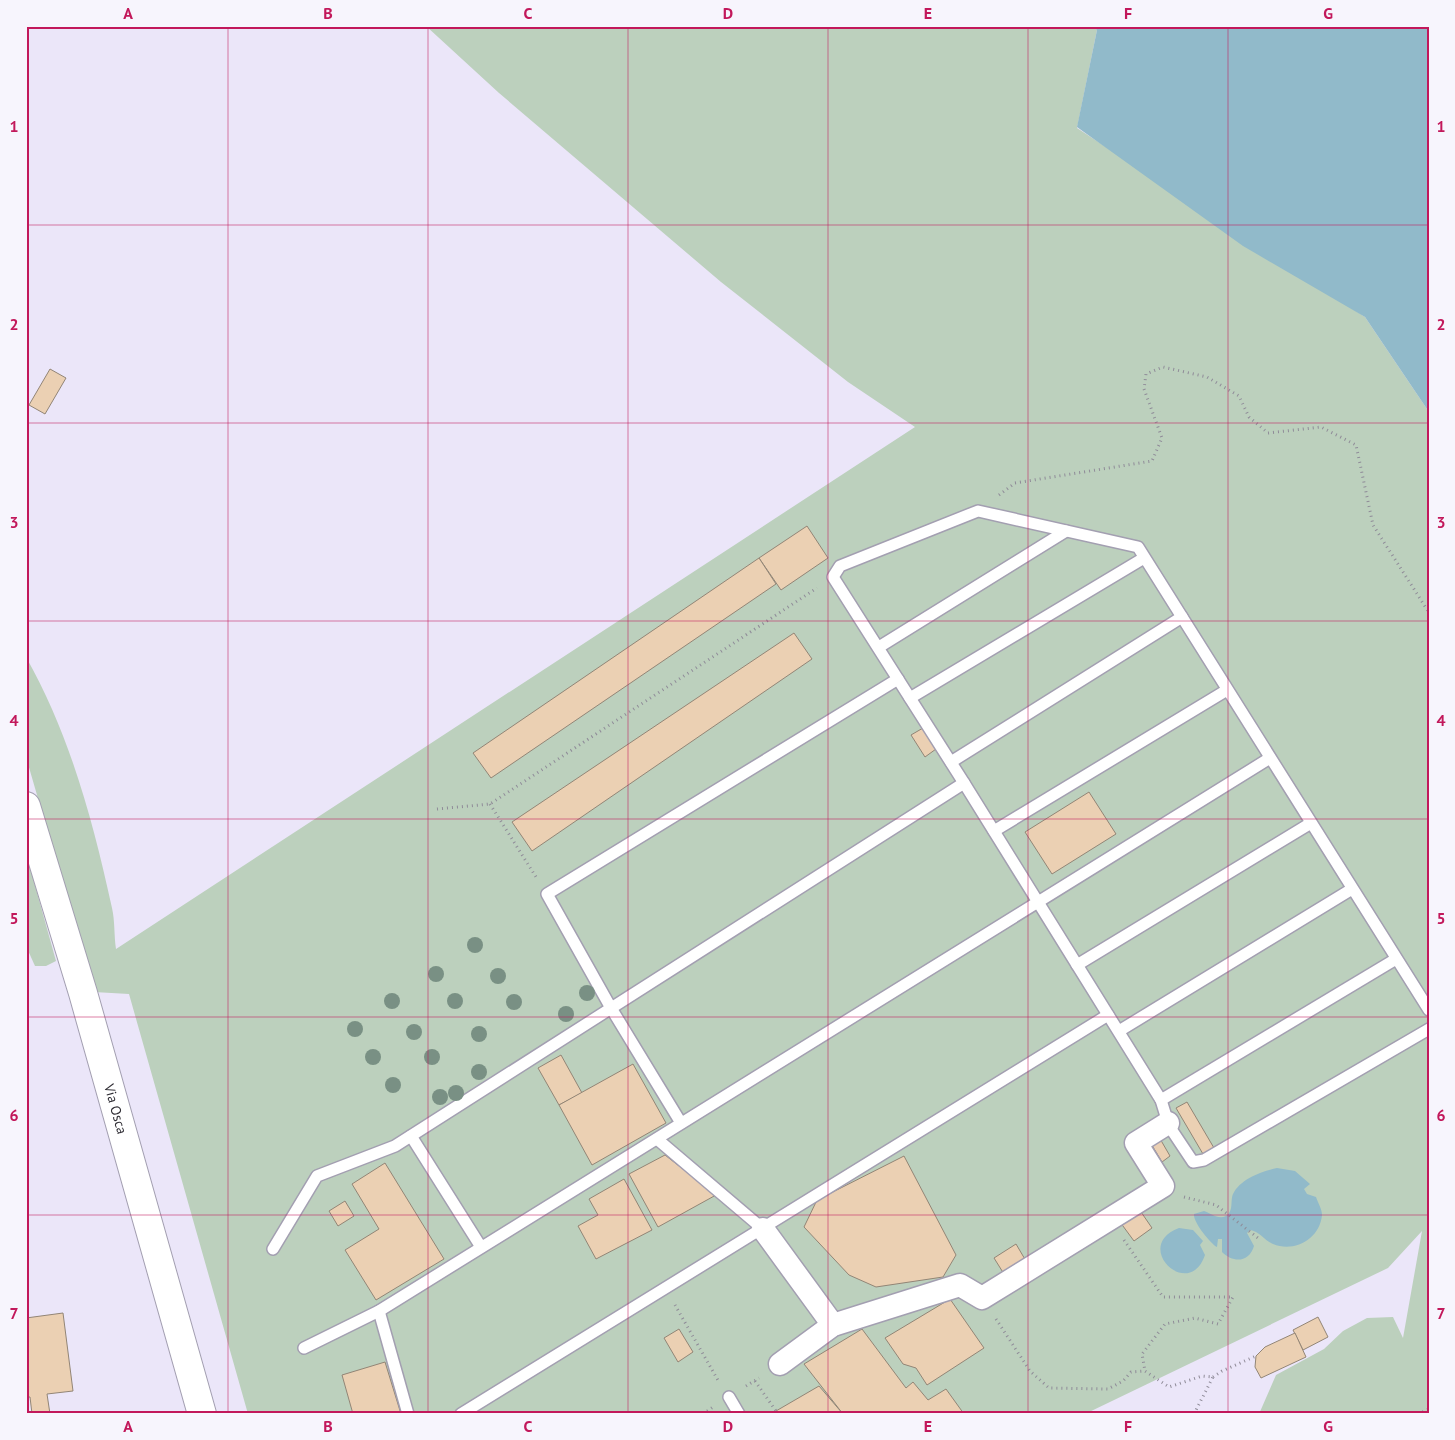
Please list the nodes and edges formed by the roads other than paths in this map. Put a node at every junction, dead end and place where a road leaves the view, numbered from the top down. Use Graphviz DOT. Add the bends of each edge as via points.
graph roads {
  1 [pos="1066,531"];
  2 [pos="1144,558"];
  3 [pos="1182,617"];
  4 [pos="878,647"];
  5 [pos="898,679"];
  6 [pos="1227,690"];
  7 [pos="910,698"];
  8 [pos="1270,758"];
  9 [pos="951,762"];
  10 [pos="964,783"];
  11 [pos="26,806"];
  12 [pos="1310,822"];
  13 [pos="994,831"];
  14 [pos="1352,889"];
  15 [pos="1038,902"];
  16 [pos="1396,959"];
  17 [pos="1077,965"];
  18 [pos="611,1008"];
  19 [pos="1429,1010"];
  20 [pos="1108,1015"];
  21 [pos="1429,1029"];
  22 [pos="1118,1031"];
  23 [pos="1161,1100"];
  24 [pos="681,1123"];
  25 [pos="1168,1123"];
  26 [pos="410,1136"];
  27 [pos="656,1139"];
  28 [pos="763,1229"];
  29 [pos="481,1247"];
  30 [pos="273,1249"];
  31 [pos="379,1311"];
  32 [pos="834,1325"];
  33 [pos="304,1348"];
  34 [pos="780,1364"];
  35 [pos="729,1397"];
  36 [pos="202,1414"];
  37 [pos="408,1414"];
  38 [pos="461,1414"];
  39 [pos="739,1414"];
  1 -- 2 [label="lane" via="1138,547"];
  1 -- 4 [label="lane"];
  1 -- 4 [label="lane" via="978,511 840,566 833,578"];
  2 -- 3 [label="lane"];
  2 -- 7 [label="lane"];
  3 -- 6 [label="lane"];
  3 -- 9 [label="lane"];
  4 -- 5 [label="lane"];
  5 -- 7 [label="lane"];
  5 -- 18 [label="lane" via="547,894"];
  6 -- 8 [label="lane"];
  6 -- 13 [label="lane"];
  7 -- 9 [label="lane"];
  8 -- 12 [label="lane"];
  8 -- 15 [label="lane"];
  9 -- 10 [label="lane"];
  10 -- 13 [label="lane"];
  10 -- 18 [label="lane"];
  11 -- 36 [label="street, Via Osca" via="84,994"];
  12 -- 14 [label="lane"];
  12 -- 17 [label="lane"];
  13 -- 15 [label="lane"];
  14 -- 16 [label="lane"];
  14 -- 22 [label="lane"];
  15 -- 17 [label="lane"];
  15 -- 24 [label="lane"];
  16 -- 19 [label="lane"];
  16 -- 23 [label="lane"];
  17 -- 20 [label="lane"];
  18 -- 24 [label="lane"];
  18 -- 26 [label="lane"];
  20 -- 22 [label="lane"];
  20 -- 28 [label="lane"];
  21 -- 25 [label="lane" via="1204,1160 1193,1162"];
  22 -- 23 [label="lane"];
  23 -- 25 [label="lane"];
  24 -- 27 [label="lane"];
  25 -- 32 [label="street" via="1136,1143 1163,1186 982,1298 960,1285"];
  26 -- 29 [label="lane"];
  26 -- 30 [label="lane" via="395,1146 317,1176"];
  27 -- 28 [label="lane"];
  27 -- 29 [label="lane"];
  28 -- 32 [label="street"];
  28 -- 38 [label="lane"];
  29 -- 31 [label="lane"];
  31 -- 33 [label="lane"];
  31 -- 37 [label="lane"];
  32 -- 34 [label="street"];
  35 -- 39 [label="lane"];
}
